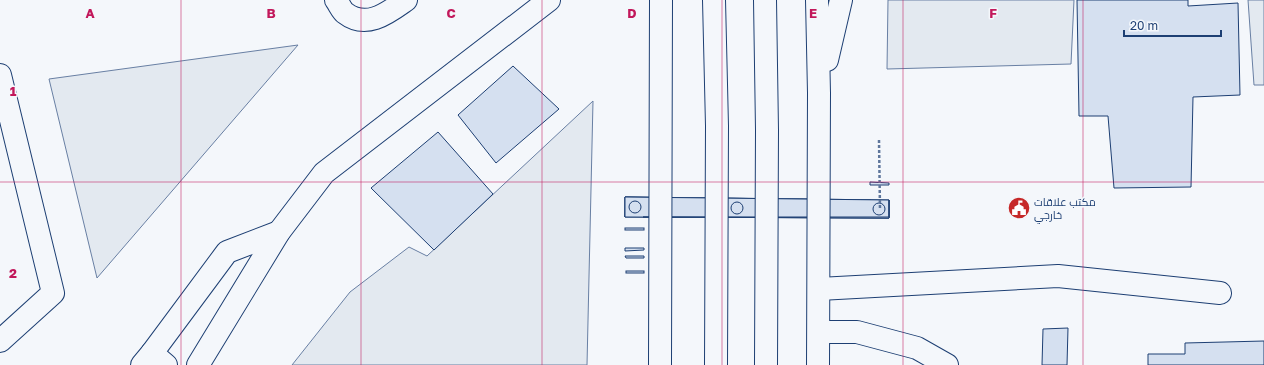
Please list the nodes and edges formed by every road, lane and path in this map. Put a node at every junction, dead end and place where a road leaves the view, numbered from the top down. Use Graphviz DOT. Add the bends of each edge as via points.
graph roads {
  1 [pos="336,0"];
  2 [pos="406,0"];
  3 [pos="549,0"];
  4 [pos="661,0"];
  5 [pos="714,0"];
  6 [pos="765,0"];
  7 [pos="817,0"];
  8 [pos="841,0"];
  9 [pos="0,75"];
  10 [pos="819,92"];
  11 [pos="879,140"];
  12 [pos="880,210"];
  13 [pos="278,232"];
  14 [pos="819,289"];
  15 [pos="1220,292"];
  16 [pos="819,332"];
  17 [pos="0,341"];
  18 [pos="153,361"];
  19 [pos="198,365"];
  20 [pos="660,365"];
  21 [pos="716,365"];
  22 [pos="766,365"];
  23 [pos="818,365"];
  24 [pos="946,365"];
  1 -- 2 [label="main road" via="345,13 365,20 379,18"];
  3 -- 13 [label="main road" via="324,173"];
  4 -- 20 [label="main road"];
  5 -- 21 [label="main road" via="718,126"];
  6 -- 22 [label="main road"];
  7 -- 10 [label="main road"];
  8 -- 10 [label="main road"];
  9 -- 17 [label="main road" via="53,293"];
  10 -- 14 [label="main road"];
  11 -- 12 [label="path"];
  13 -- 18 [label="main road" via="227,252"];
  13 -- 19 [label="main road"];
  14 -- 15 [label="main road" via="1058,276"];
  14 -- 16 [label="main road"];
  16 -- 23 [label="main road"];
  16 -- 24 [label="main road" via="857,332 917,348"];
}
